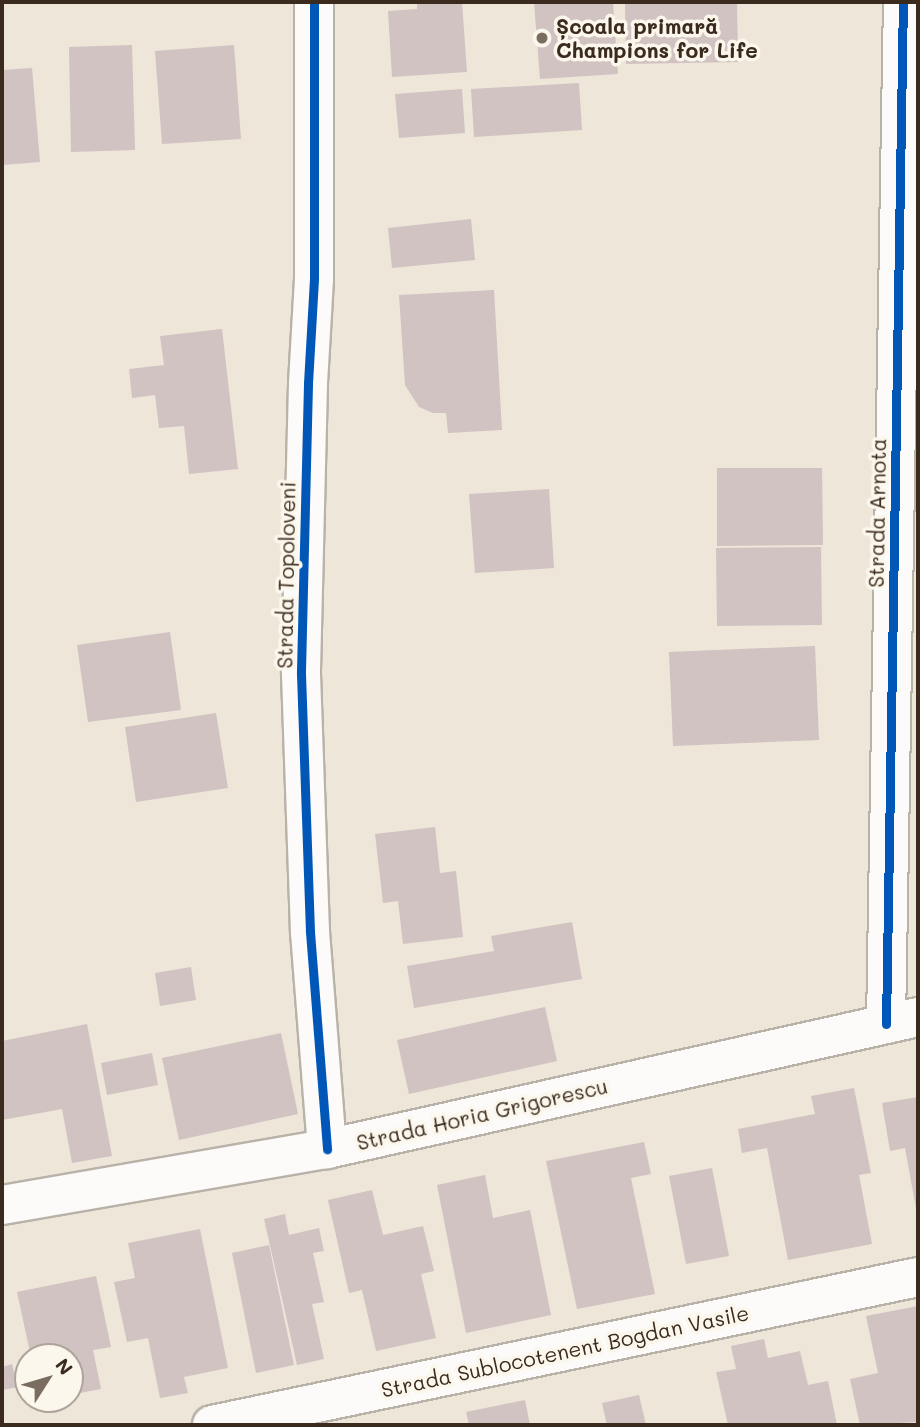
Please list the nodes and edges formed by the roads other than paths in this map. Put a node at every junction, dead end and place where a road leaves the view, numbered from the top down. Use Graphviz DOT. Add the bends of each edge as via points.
graph roads {
  1 [pos="314,2"];
  2 [pos="903,2"];
  3 [pos="902,1021"];
  4 [pos="327,1149"];
  5 [pos="2,1205"];
  6 [pos="918,1277"];
  7 [pos="212,1425"];
  1 -- 4 [label="street, Strada Topoloveni" via="314,279 301,674 310,932"];
  2 -- 3 [label="street, Strada Arnota"];
  3 -- 4 [label="street, Strada Horia Grigorescu"];
  4 -- 5 [label="street, Strada Horia Grigorescu"];
  6 -- 7 [label="street, Strada Sublocotenent Bogdan Vasile"];
}
